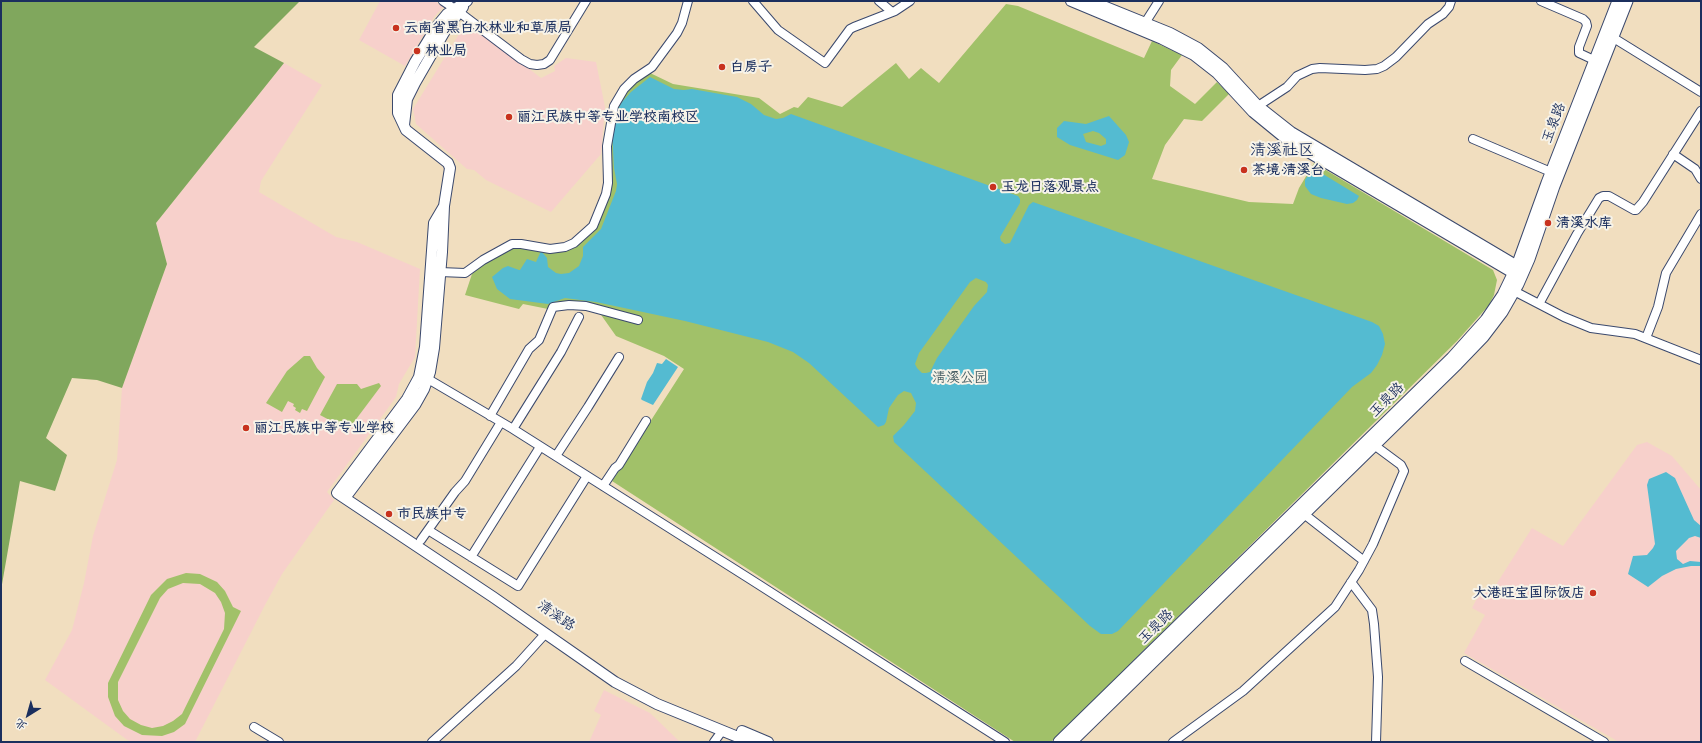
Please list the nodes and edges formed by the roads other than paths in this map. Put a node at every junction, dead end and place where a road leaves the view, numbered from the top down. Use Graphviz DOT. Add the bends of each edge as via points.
graph roads {
  1 [pos="443,1"];
  2 [pos="467,1"];
  3 [pos="586,1"];
  4 [pos="688,1"];
  5 [pos="753,1"];
  6 [pos="878,1"];
  7 [pos="910,1"];
  8 [pos="1071,1"];
  9 [pos="1091,1"];
  10 [pos="1159,1"];
  11 [pos="1451,1"];
  12 [pos="1541,1"];
  13 [pos="1618,1"];
  14 [pos="1627,1"];
  15 [pos="457,11"];
  16 [pos="892,12"];
  17 [pos="1145,23"];
  18 [pos="1612,37"];
  19 [pos="1594,60"];
  20 [pos="1701,92"];
  21 [pos="1258,106"];
  22 [pos="1701,111"];
  23 [pos="1473,139"];
  24 [pos="1674,154"];
  25 [pos="1551,172"];
  26 [pos="1701,179"];
  27 [pos="444,206"];
  28 [pos="1701,214"];
  29 [pos="440,272"];
  30 [pos="1519,272"];
  31 [pos="1514,291"];
  32 [pos="1539,304"];
  33 [pos="579,317"];
  34 [pos="638,320"];
  35 [pos="1646,338"];
  36 [pos="619,358"];
  37 [pos="1701,360"];
  38 [pos="428,379"];
  39 [pos="490,416"];
  40 [pos="646,421"];
  41 [pos="501,422"];
  42 [pos="513,429"];
  43 [pos="1374,445"];
  44 [pos="540,447"];
  45 [pos="556,456"];
  46 [pos="587,476"];
  47 [pos="603,486"];
  48 [pos="343,493"];
  49 [pos="1304,514"];
  50 [pos="428,530"];
  51 [pos="421,540"];
  52 [pos="471,557"];
  53 [pos="1364,561"];
  54 [pos="1351,582"];
  55 [pos="545,634"];
  56 [pos="1465,661"];
  57 [pos="254,727"];
  58 [pos="722,731"];
  59 [pos="279,742"];
  60 [pos="432,742"];
  61 [pos="714,742"];
  62 [pos="750,742"];
  63 [pos="768,742"];
  64 [pos="1005,742"];
  65 [pos="1059,742"];
  66 [pos="1071,742"];
  67 [pos="1173,742"];
  68 [pos="1376,742"];
  69 [pos="1604,742"];
  1 -- 15 [label="street"];
  2 -- 15 [label="street"];
  3 -- 15 [label="street" via="550,60 537,65 521,59"];
  4 -- 29 [label="street" via="677,33 652,67 624,90 614,106 606,146 609,177 607,189 593,226 574,243 564,247 550,249 512,244 466,273"];
  5 -- 16 [label="street" via="778,30 825,63 850,30"];
  6 -- 16 [label="street"];
  7 -- 16 [label="street"];
  8 -- 30 [label="street" via="1194,55 1217,73 1252,112 1286,139"];
  9 -- 17 [label="street"];
  10 -- 17 [label="street"];
  11 -- 21 [label="street" via="1443,14 1428,24 1384,66 1365,70 1312,69 1297,76 1287,87"];
  12 -- 19 [label="street" via="1586,22 1579,53"];
  13 -- 19 [label="main road, 玉泉路"];
  14 -- 18 [label="main road, 玉泉路"];
  15 -- 27 [label="street" via="447,14 437,26 398,95 398,113 408,134 450,166"];
  17 -- 21 [label="street" via="1180,38 1206,54 1223,68"];
  18 -- 20 [label="street"];
  18 -- 30 [label="main road, 玉泉路"];
  19 -- 25 [label="main road, 玉泉路"];
  21 -- 30 [label="street" via="1304,140"];
  22 -- 24 [label="street"];
  23 -- 25 [label="street"];
  24 -- 26 [label="street" via="1695,169"];
  24 -- 32 [label="street" via="1636,210 1609,196 1599,198"];
  25 -- 30 [label="main road, 玉泉路"];
  27 -- 29 [label="street"];
  27 -- 48 [label="street" via="434,223 425,347 418,377 407,400"];
  28 -- 35 [label="street" via="1666,273 1658,307"];
  29 -- 38 [label="street" via="434,348"];
  30 -- 31 [label="main road, 玉泉路"];
  30 -- 65 [label="main road, 玉泉路" via="1496,308 1464,345"];
  31 -- 32 [label="street"];
  31 -- 43 [label="main road, 玉泉路" via="1483,337"];
  32 -- 35 [label="street" via="1591,328"];
  33 -- 42 [label="street" via="561,352"];
  34 -- 39 [label="street" via="586,306 553,307 539,340 529,349"];
  35 -- 37 [label="street"];
  36 -- 45 [label="street"];
  38 -- 39 [label="street"];
  38 -- 48 [label="street" via="415,405"];
  39 -- 41 [label="street"];
  40 -- 47 [label="street"];
  41 -- 42 [label="street"];
  41 -- 50 [label="street" via="465,481"];
  42 -- 44 [label="street"];
  43 -- 49 [label="main road, 玉泉路"];
  43 -- 53 [label="street" via="1401,464 1404,471"];
  44 -- 45 [label="street"];
  44 -- 52 [label="street"];
  45 -- 46 [label="street"];
  46 -- 47 [label="street"];
  46 -- 52 [label="street" via="518,586"];
  47 -- 64 [label="street"];
  48 -- 51 [label="street, 清溪路"];
  48 -- 55 [label="street, 清溪路"];
  49 -- 53 [label="street"];
  49 -- 66 [label="main road, 玉泉路"];
  50 -- 51 [label="street"];
  50 -- 52 [label="street"];
  51 -- 63 [label="street, 清溪路" via="635,685 673,704"];
  53 -- 54 [label="street"];
  54 -- 67 [label="street" via="1335,607 1312,629 1244,690"];
  54 -- 68 [label="street" via="1372,610 1378,677"];
  55 -- 58 [label="street, 清溪路" via="631,691"];
  55 -- 60 [label="street" via="516,666"];
  56 -- 69 [label="street"];
  57 -- 59 [label="street"];
  58 -- 61 [label="street"];
  58 -- 62 [label="street, 清溪路"];
}
